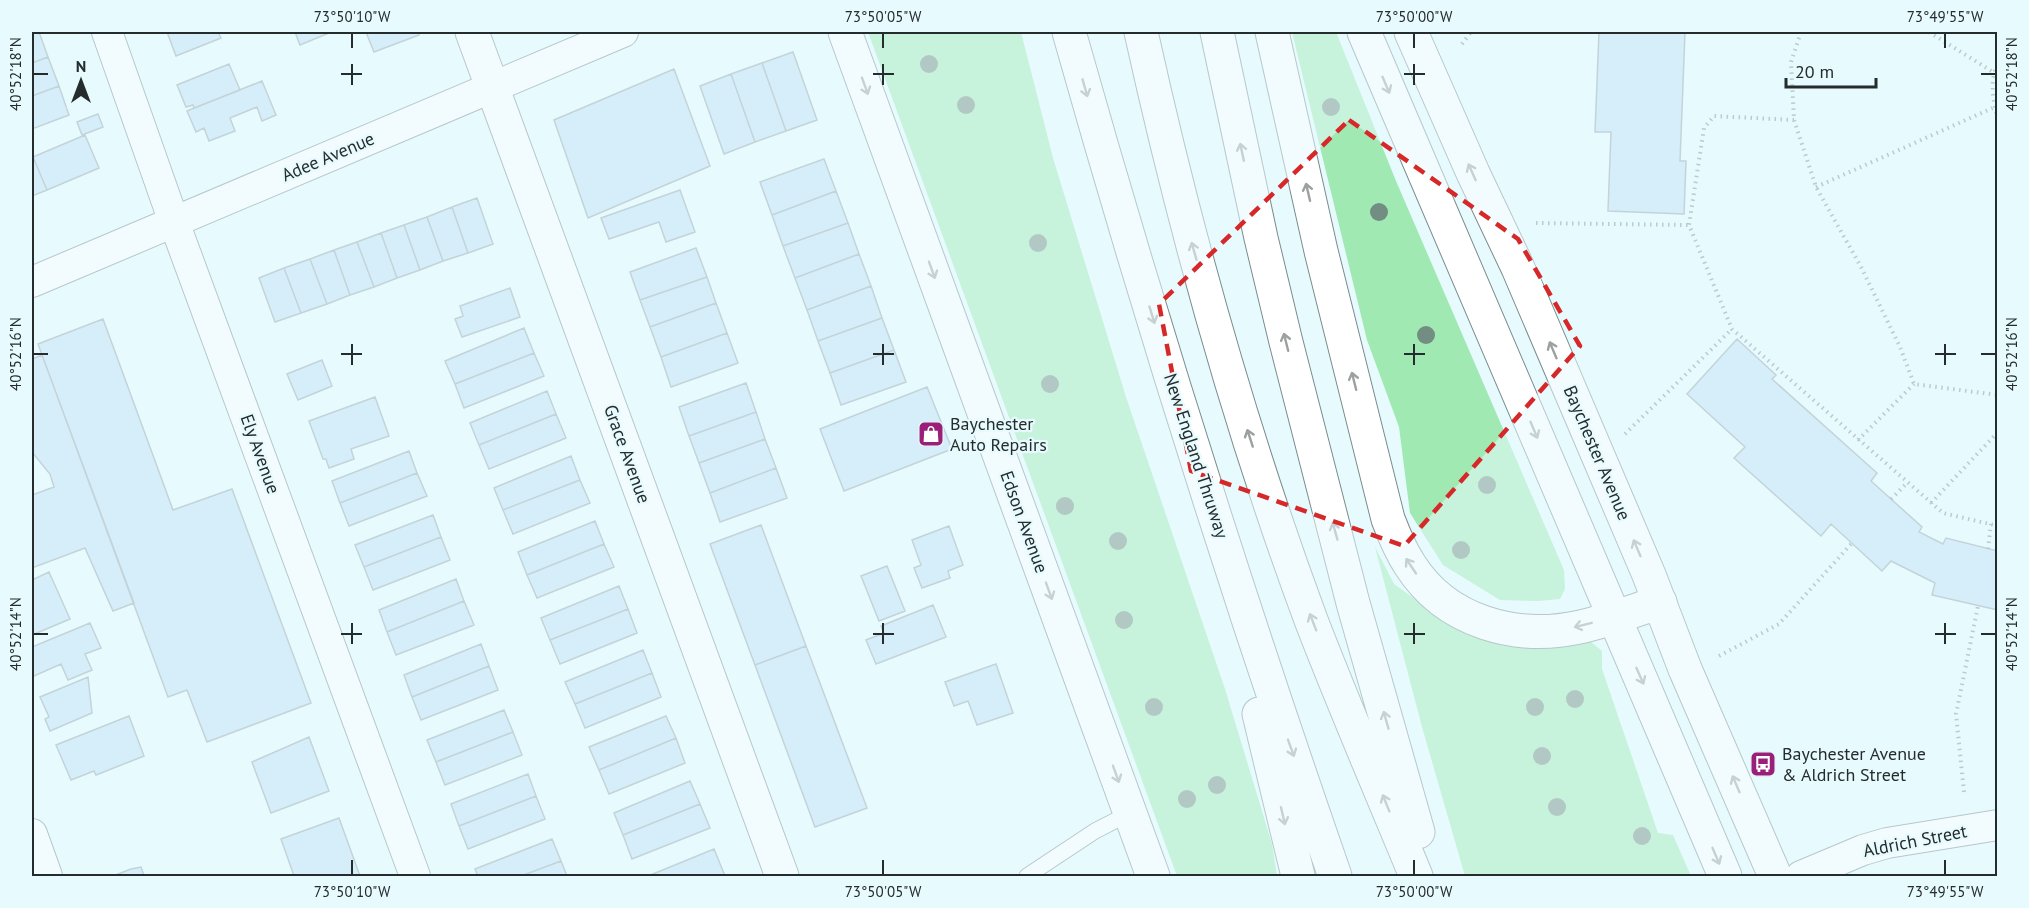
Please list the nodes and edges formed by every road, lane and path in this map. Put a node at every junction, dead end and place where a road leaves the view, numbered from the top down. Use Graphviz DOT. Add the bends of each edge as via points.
graph roads {
  1 [pos="106,32"];
  2 [pos="472,32"];
  3 [pos="623,32"];
  4 [pos="845,32"];
  5 [pos="1069,32"];
  6 [pos="1141,32"];
  7 [pos="1217,32"];
  8 [pos="1272,32"];
  9 [pos="1364,32"];
  10 [pos="1411,32"];
  11 [pos="1471,32"];
  12 [pos="1802,32"];
  13 [pos="1929,32"];
  14 [pos="1462,44"];
  15 [pos="1998,65"];
  16 [pos="1993,72"];
  17 [pos="493,87"];
  18 [pos="1995,107"];
  19 [pos="1998,118"];
  20 [pos="1794,120"];
  21 [pos="1816,187"];
  22 [pos="174,222"];
  23 [pos="1536,223"];
  24 [pos="1689,225"];
  25 [pos="32,282"];
  26 [pos="1732,329"];
  27 [pos="1914,384"];
  28 [pos="1998,395"];
  29 [pos="1998,432"];
  30 [pos="1625,434"];
  31 [pos="1858,440"];
  32 [pos="1202,473"];
  33 [pos="1907,483"];
  34 [pos="1891,499"];
  35 [pos="1931,503"];
  36 [pos="1991,524"];
  37 [pos="1998,526"];
  38 [pos="1852,543"];
  39 [pos="1988,549"];
  40 [pos="1659,602"];
  41 [pos="1978,606"];
  42 [pos="1614,616"];
  43 [pos="1719,656"];
  44 [pos="1964,792"];
  45 [pos="1130,813"];
  46 [pos="1998,825"];
  47 [pos="32,834"];
  48 [pos="47,876"];
  49 [pos="416,876"];
  50 [pos="782,876"];
  51 [pos="1027,876"];
  52 [pos="1153,876"];
  53 [pos="1298,876"];
  54 [pos="1335,876"];
  55 [pos="1416,876"];
  56 [pos="1431,876"];
  57 [pos="1725,876"];
  58 [pos="1775,876"];
  59 [pos="1801,876"];
  1 -- 22 [label="street, Ely Avenue"];
  2 -- 17 [label="main road, Grace Avenue"];
  3 -- 17 [label="street, Adee Avenue"];
  4 -- 45 [label="main road, Edson Avenue, one-way"];
  5 -- 32 [label="main road, New England Thruway, one-way"];
  55 -- 6 [label="main road, one-way" via="1312,621 1275,514 1182,209"];
  56 -- 7 [label="main road, one-way" via="1322,485 1261,238"];
  42 -- 8 [label="main road, one-way" via="1580,627 1539,632 1483,624 1445,602 1426,586 1406,560 1385,508"];
  9 -- 42 [label="main road, one-way"];
  40 -- 10 [label="main road, Baychester Avenue, one-way" via="1518,268"];
  11 -- 14 [label="path"];
  12 -- 20 [label="path" via="1791,62"];
  13 -- 16 [label="path"];
  15 -- 16 [label="path"];
  16 -- 18 [label="path"];
  17 -- 22 [label="street, Adee Avenue"];
  17 -- 50 [label="main road, Grace Avenue"];
  18 -- 19 [label="path"];
  18 -- 21 [label="path"];
  20 -- 21 [label="path"];
  20 -- 24 [label="path" via="1714,116 1704,128"];
  21 -- 27 [label="path" via="1866,277"];
  22 -- 25 [label="street, Adee Avenue"];
  22 -- 49 [label="street, Ely Avenue"];
  23 -- 24 [label="path"];
  24 -- 26 [label="path"];
  26 -- 30 [label="path"];
  26 -- 31 [label="path"];
  27 -- 28 [label="path"];
  27 -- 31 [label="path"];
  29 -- 35 [label="path"];
  31 -- 33 [label="path"];
  32 -- 53 [label="main road, one-way"];
  32 -- 54 [label="main road, New England Thruway, one-way"];
  33 -- 34 [label="path"];
  33 -- 35 [label="path"];
  35 -- 36 [label="path" via="1942,513"];
  36 -- 37 [label="path"];
  36 -- 39 [label="path"];
  38 -- 43 [label="path" via="1779,624"];
  40 -- 42 [label="main road"];
  58 -- 40 [label="main road, Baychester Avenue, one-way"];
  41 -- 44 [label="path" via="1956,714"];
  42 -- 57 [label="main road, one-way"];
  45 -- 51 [label="lane"];
  45 -- 52 [label="main road, Edson Avenue"];
  46 -- 59 [label="street, Aldrich Street" via="1887,843"];
  47 -- 48 [label="street"];
}
